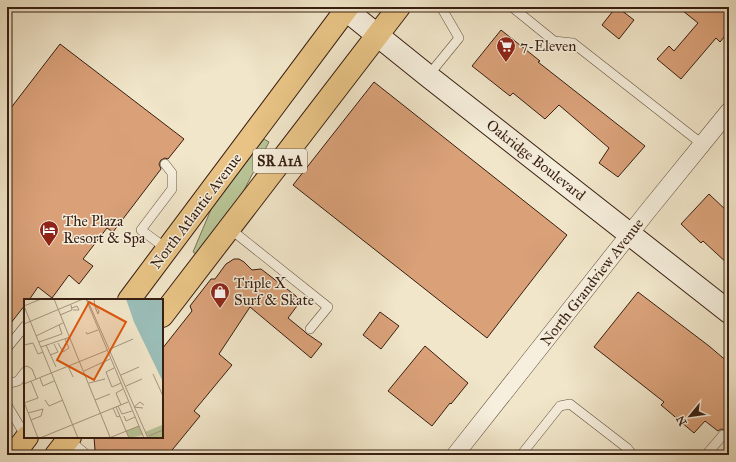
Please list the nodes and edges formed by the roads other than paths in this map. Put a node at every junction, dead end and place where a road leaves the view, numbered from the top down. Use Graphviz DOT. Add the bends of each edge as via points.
graph roads {
  1 [pos="399,7"];
  2 [pos="441,7"];
  3 [pos="512,7"];
  4 [pos="346,8"];
  5 [pos="378,34"];
  6 [pos="428,76"];
  7 [pos="729,111"];
  8 [pos="702,144"];
  9 [pos="165,164"];
  10 [pos="229,228"];
  11 [pos="629,234"];
  12 [pos="167,250"];
  13 [pos="130,299"];
  14 [pos="729,312"];
  15 [pos="163,315"];
  16 [pos="24,327"];
  17 [pos="310,329"];
  18 [pos="7,348"];
  19 [pos="24,373"];
  20 [pos="7,384"];
  21 [pos="7,405"];
  22 [pos="24,434"];
  23 [pos="723,435"];
  24 [pos="25,438"];
  25 [pos="64,444"];
  26 [pos="13,455"];
  27 [pos="87,455"];
  28 [pos="456,455"];
  29 [pos="521,455"];
  30 [pos="633,455"];
  31 [pos="706,455"];
  1 -- 5 [label="main road, SR A1A"];
  2 -- 6 [label="lane" via="459,38"];
  3 -- 8 [label="lane" via="554,41 574,43"];
  4 -- 5 [label="main road, Oakridge Boulevard"];
  4 -- 12 [label="main road, North Atlantic Avenue / SR A1A"];
  5 -- 6 [label="main road, Oakridge Boulevard"];
  5 -- 10 [label="main road, SR A1A"];
  6 -- 11 [label="main road, Oakridge Boulevard"];
  7 -- 8 [label="street, North Grandview Avenue"];
  8 -- 11 [label="street, North Grandview Avenue"];
  9 -- 12 [label="lane" via="172,173 172,189 138,228"];
  10 -- 15 [label="main road, SR A1A"];
  10 -- 17 [label="lane" via="328,307"];
  11 -- 14 [label="main road, Oakridge Boulevard"];
  11 -- 28 [label="street, North Grandview Avenue"];
  12 -- 13 [label="main road, North Atlantic Avenue / SR A1A"];
  16 -- 18 [label="lane"];
  19 -- 20 [label="lane" via="18,381"];
  21 -- 22 [label="lane"];
  23 -- 31 [label="lane"];
  24 -- 26 [label="main road"];
  25 -- 27 [label="lane"];
  29 -- 30 [label="lane" via="560,406 570,404 628,448"];
}
